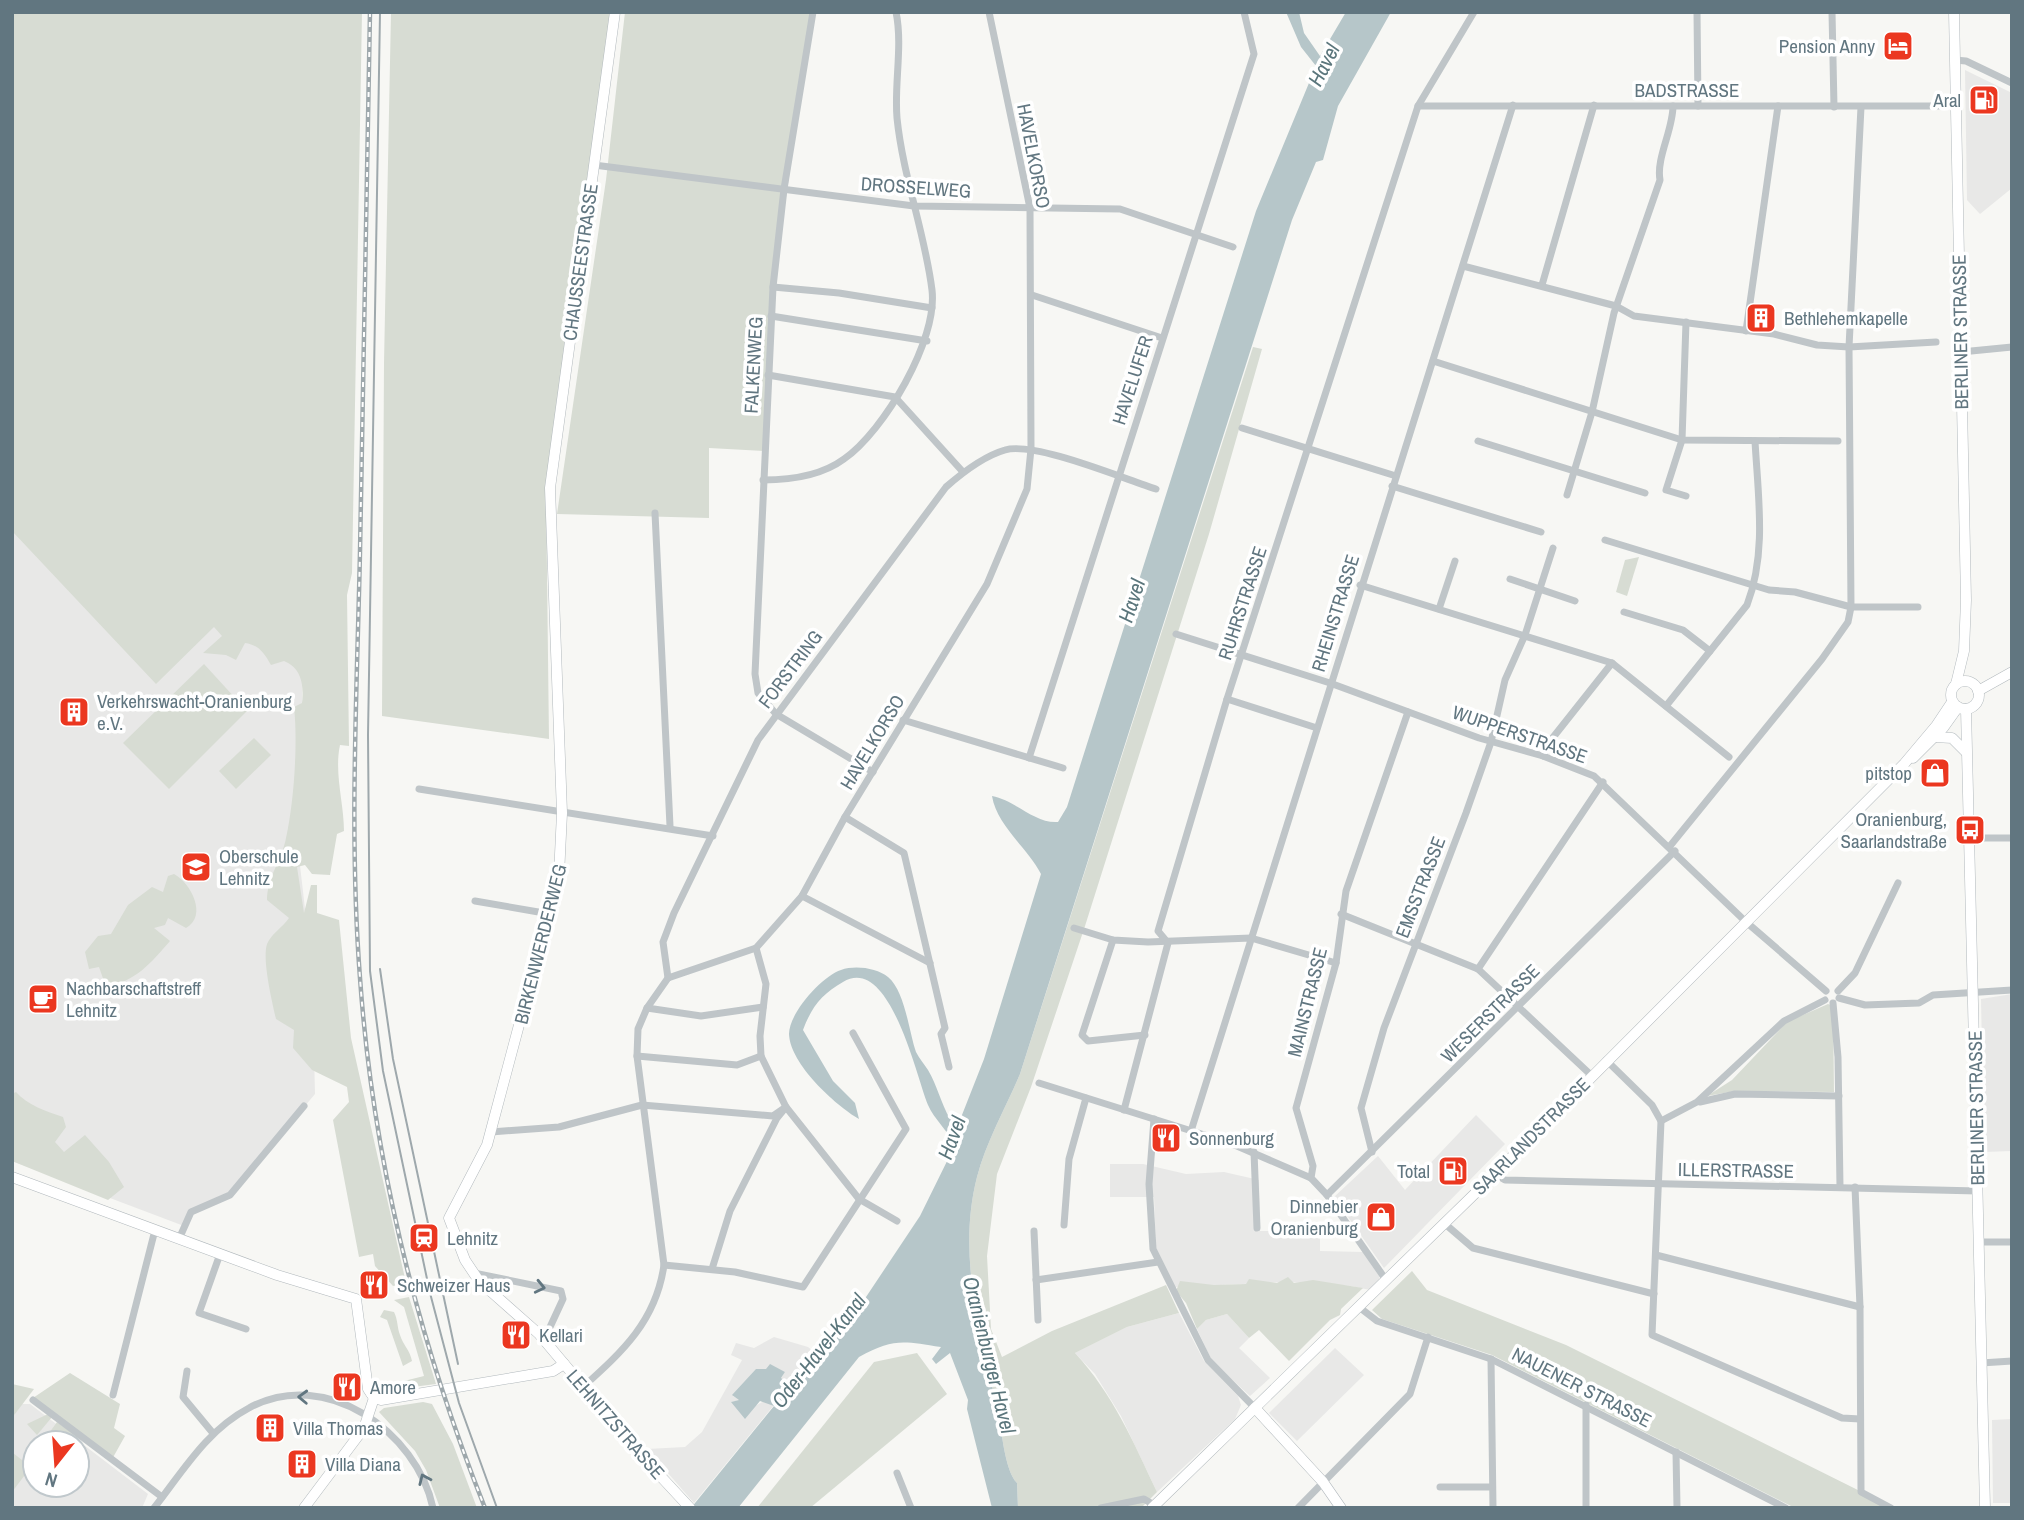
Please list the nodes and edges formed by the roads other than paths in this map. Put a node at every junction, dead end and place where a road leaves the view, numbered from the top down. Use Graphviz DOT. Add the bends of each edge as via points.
graph roads {
  1 [pos="615,12"];
  2 [pos="813,12"];
  3 [pos="896,12"];
  4 [pos="989,12"];
  5 [pos="1244,12"];
  6 [pos="1474,12"];
  7 [pos="1697,12"];
  8 [pos="1832,12"];
  9 [pos="1954,12"];
  10 [pos="1955,60"];
  11 [pos="2012,83"];
  12 [pos="1513,105"];
  13 [pos="1594,105"];
  14 [pos="1418,106"];
  15 [pos="1673,106"];
  16 [pos="1698,106"];
  17 [pos="1778,106"];
  18 [pos="1956,106"];
  19 [pos="1834,107"];
  20 [pos="1861,107"];
  21 [pos="594,165"];
  22 [pos="784,189"];
  23 [pos="914,206"];
  24 [pos="1030,208"];
  25 [pos="1195,234"];
  26 [pos="1233,247"];
  27 [pos="1463,266"];
  28 [pos="1542,285"];
  29 [pos="773,286"];
  30 [pos="1032,295"];
  31 [pos="1616,306"];
  32 [pos="932,308"];
  33 [pos="771,316"];
  34 [pos="1686,322"];
  35 [pos="1746,331"];
  36 [pos="1162,338"];
  37 [pos="927,341"];
  38 [pos="1936,342"];
  39 [pos="1849,347"];
  40 [pos="2012,347"];
  41 [pos="1961,352"];
  42 [pos="1433,361"];
  43 [pos="768,375"];
  44 [pos="895,397"];
  45 [pos="1592,412"];
  46 [pos="1242,428"];
  47 [pos="1682,440"];
  48 [pos="1478,441"];
  49 [pos="1755,441"];
  50 [pos="1838,441"];
  51 [pos="1308,448"];
  52 [pos="1031,449"];
  53 [pos="1574,471"];
  54 [pos="963,472"];
  55 [pos="1396,476"];
  56 [pos="1118,477"];
  57 [pos="763,480"];
  58 [pos="1392,486"];
  59 [pos="1156,489"];
  60 [pos="1645,493"];
  61 [pos="1567,495"];
  62 [pos="1686,496"];
  63 [pos="550,512"];
  64 [pos="655,513"];
  65 [pos="1541,532"];
  66 [pos="1605,540"];
  67 [pos="1553,548"];
  68 [pos="1455,561"];
  69 [pos="1510,579"];
  70 [pos="1360,585"];
  71 [pos="1754,586"];
  72 [pos="1539,589"];
  73 [pos="1575,601"];
  74 [pos="1851,607"];
  75 [pos="1919,607"];
  76 [pos="1439,609"];
  77 [pos="1624,612"];
  78 [pos="1176,634"];
  79 [pos="1525,635"];
  80 [pos="1710,651"];
  81 [pos="1964,651"];
  82 [pos="1242,654"];
  83 [pos="1612,663"];
  84 [pos="2012,672"];
  85 [pos="1968,681"];
  86 [pos="1330,683"];
  87 [pos="1956,684"];
  88 [pos="1978,691"];
  89 [pos="1227,699"];
  90 [pos="1666,706"];
  91 [pos="1959,706"];
  92 [pos="1408,712"];
  93 [pos="776,714"];
  94 [pos="903,720"];
  95 [pos="1317,728"];
  96 [pos="1935,737"];
  97 [pos="1491,742"];
  98 [pos="1543,756"];
  99 [pos="1968,756"];
  100 [pos="1730,757"];
  101 [pos="1029,758"];
  102 [pos="1903,764"];
  103 [pos="1063,768"];
  104 [pos="873,772"];
  105 [pos="1603,782"];
  106 [pos="419,789"];
  107 [pos="562,813"];
  108 [pos="845,817"];
  109 [pos="670,827"];
  110 [pos="713,836"];
  111 [pos="1970,838"];
  112 [pos="2012,838"];
  113 [pos="1672,849"];
  114 [pos="1898,883"];
  115 [pos="802,896"];
  116 [pos="475,901"];
  117 [pos="551,914"];
  118 [pos="1341,914"];
  119 [pos="1745,920"];
  120 [pos="1074,928"];
  121 [pos="1251,938"];
  122 [pos="1113,940"];
  123 [pos="1415,941"];
  124 [pos="1168,943"];
  125 [pos="756,948"];
  126 [pos="930,963"];
  127 [pos="1336,963"];
  128 [pos="1478,969"];
  129 [pos="668,978"];
  130 [pos="2012,990"];
  131 [pos="1974,992"];
  132 [pos="1832,997"];
  133 [pos="1519,1006"];
  134 [pos="763,1007"];
  135 [pos="647,1008"];
  136 [pos="853,1033"];
  137 [pos="1145,1035"];
  138 [pos="637,1056"];
  139 [pos="761,1056"];
  140 [pos="1606,1060"];
  141 [pos="949,1067"];
  142 [pos="1591,1075"];
  143 [pos="1039,1083"];
  144 [pos="1839,1096"];
  145 [pos="1086,1098"];
  146 [pos="1697,1102"];
  147 [pos="642,1105"];
  148 [pos="304,1106"];
  149 [pos="786,1107"];
  150 [pos="1124,1110"];
  151 [pos="1154,1119"];
  152 [pos="1661,1121"];
  153 [pos="1191,1131"];
  154 [pos="491,1132"];
  155 [pos="1254,1152"];
  156 [pos="1372,1152"];
  157 [pos="1495,1174"];
  158 [pos="12,1177"];
  159 [pos="1311,1178"];
  160 [pos="1660,1185"];
  161 [pos="1840,1187"];
  162 [pos="1854,1187"];
  163 [pos="1978,1191"];
  164 [pos="1327,1195"];
  165 [pos="859,1199"];
  166 [pos="897,1221"];
  167 [pos="1444,1223"];
  168 [pos="1064,1225"];
  169 [pos="1256,1228"];
  170 [pos="155,1230"];
  171 [pos="1034,1231"];
  172 [pos="179,1239"];
  173 [pos="1978,1242"];
  174 [pos="2012,1242"];
  175 [pos="220,1254"];
  176 [pos="1656,1255"];
  177 [pos="1158,1262"];
  178 [pos="664,1265"];
  179 [pos="712,1269"];
  180 [pos="473,1273"];
  181 [pos="1036,1280"];
  182 [pos="1386,1280"];
  183 [pos="1654,1293"];
  184 [pos="1359,1307"];
  185 [pos="1860,1307"];
  186 [pos="1038,1320"];
  187 [pos="246,1329"];
  188 [pos="1428,1337"];
  189 [pos="544,1340"];
  190 [pos="1491,1359"];
  191 [pos="2012,1362"];
  192 [pos="1981,1363"];
  193 [pos="564,1364"];
  194 [pos="187,1371"];
  195 [pos="583,1387"];
  196 [pos="113,1395"];
  197 [pos="374,1398"];
  198 [pos="33,1400"];
  199 [pos="1586,1405"];
  200 [pos="1255,1408"];
  201 [pos="368,1416"];
  202 [pos="1860,1419"];
  203 [pos="212,1432"];
  204 [pos="1676,1452"];
  205 [pos="897,1473"];
  206 [pos="1323,1482"];
  207 [pos="1440,1487"];
  208 [pos="1492,1487"];
  209 [pos="162,1497"];
  210 [pos="1769,1499"];
  211 [pos="689,1507"];
  212 [pos="1153,1507"];
  213 [pos="154,1508"];
  214 [pos="304,1508"];
  215 [pos="433,1508"];
  216 [pos="911,1508"];
  217 [pos="1101,1508"];
  218 [pos="1298,1508"];
  219 [pos="1341,1508"];
  220 [pos="1493,1508"];
  221 [pos="1586,1508"];
  222 [pos="1676,1508"];
  223 [pos="1769,1508"];
  224 [pos="1786,1508"];
  225 [pos="1891,1508"];
  226 [pos="1985,1508"];
  1 -- 21 [label="street, CHAUSSEESTRASSE"];
  2 -- 22 [label="street, FALKENWEG"];
  3 -- 23 [label="street" via="897,118"];
  4 -- 24 [label="street, HAVELKORSO"];
  5 -- 25 [label="street, HAVELUFER" via="1254,54"];
  6 -- 14 [label="street, RUHRSTRASSE"];
  7 -- 16 [label="street"];
  8 -- 19 [label="street"];
  9 -- 10 [label="street, BERLINER STRASSE"];
  10 -- 11 [label="street"];
  10 -- 18 [label="street, BERLINER STRASSE"];
  12 -- 13 [label="street, BADSTRASSE"];
  12 -- 14 [label="street, BADSTRASSE"];
  12 -- 27 [label="street, RHEINSTRASSE"];
  13 -- 15 [label="street, BADSTRASSE"];
  13 -- 28 [label="street"];
  14 -- 51 [label="street, RUHRSTRASSE"];
  15 -- 16 [label="street, BADSTRASSE"];
  15 -- 31 [label="street" via="1660,180"];
  16 -- 17 [label="street, BADSTRASSE"];
  17 -- 19 [label="street, BADSTRASSE"];
  17 -- 35 [label="street"];
  18 -- 20 [label="street, BADSTRASSE"];
  18 -- 41 [label="street, BERLINER STRASSE"];
  19 -- 20 [label="street, BADSTRASSE"];
  20 -- 39 [label="street"];
  21 -- 22 [label="street, DROSSELWEG"];
  21 -- 63 [label="street, CHAUSSEESTRASSE"];
  22 -- 23 [label="street, DROSSELWEG"];
  22 -- 29 [label="street, FALKENWEG"];
  23 -- 24 [label="street, DROSSELWEG"];
  23 -- 32 [label="street"];
  24 -- 25 [label="street, DROSSELWEG" via="1120,209"];
  24 -- 30 [label="street, HAVELKORSO"];
  25 -- 26 [label="street, DROSSELWEG"];
  25 -- 36 [label="street, HAVELUFER"];
  27 -- 28 [label="street"];
  27 -- 42 [label="street, RHEINSTRASSE"];
  28 -- 31 [label="street"];
  29 -- 32 [label="street"];
  29 -- 33 [label="street, FALKENWEG"];
  30 -- 36 [label="street"];
  30 -- 52 [label="street, HAVELKORSO"];
  31 -- 34 [label="street" via="1634,316"];
  31 -- 45 [label="street"];
  32 -- 37 [label="street"];
  33 -- 37 [label="street"];
  33 -- 43 [label="street, FALKENWEG"];
  34 -- 35 [label="street"];
  34 -- 47 [label="street"];
  35 -- 39 [label="street"];
  36 -- 56 [label="street, HAVELUFER"];
  37 -- 44 [label="street"];
  38 -- 39 [label="street"];
  39 -- 74 [label="street"];
  40 -- 41 [label="street"];
  41 -- 81 [label="street, BERLINER STRASSE"];
  42 -- 45 [label="street"];
  42 -- 55 [label="street, RHEINSTRASSE"];
  43 -- 44 [label="street"];
  43 -- 57 [label="street, FALKENWEG"];
  44 -- 54 [label="street"];
  44 -- 57 [label="street" via="866,441 842,461 791,480"];
  45 -- 47 [label="street"];
  45 -- 53 [label="street"];
  46 -- 51 [label="street"];
  47 -- 49 [label="street"];
  47 -- 62 [label="street" via="1666,490"];
  48 -- 53 [label="street"];
  49 -- 50 [label="street"];
  49 -- 71 [label="street" via="1760,558"];
  51 -- 55 [label="street"];
  51 -- 82 [label="street, RUHRSTRASSE"];
  52 -- 54 [label="street, FORSTRING" via="1006,450"];
  52 -- 56 [label="street"];
  52 -- 94 [label="street, HAVELKORSO" via="1027,489 987,584"];
  53 -- 60 [label="street"];
  53 -- 61 [label="street"];
  54 -- 93 [label="street, FORSTRING" via="946,487"];
  55 -- 58 [label="street, RHEINSTRASSE"];
  56 -- 59 [label="street"];
  56 -- 101 [label="street, HAVELUFER"];
  57 -- 93 [label="street, FALKENWEG" via="755,674 758,693"];
  58 -- 65 [label="street"];
  58 -- 70 [label="street, RHEINSTRASSE"];
  63 -- 107 [label="street, BIRKENWERDERWEG"];
  64 -- 109 [label="street"];
  66 -- 71 [label="street"];
  67 -- 72 [label="street, EMSSTRASSE"];
  68 -- 76 [label="street"];
  69 -- 72 [label="street"];
  70 -- 76 [label="street"];
  70 -- 86 [label="street, RHEINSTRASSE"];
  71 -- 74 [label="street"];
  71 -- 80 [label="street" via="1747,605"];
  72 -- 73 [label="street"];
  72 -- 79 [label="street, EMSSTRASSE"];
  74 -- 75 [label="street"];
  74 -- 113 [label="street, WESERSTRASSE" via="1848,622 1822,659"];
  76 -- 79 [label="street"];
  77 -- 80 [label="street" via="1683,630"];
  78 -- 82 [label="street, WUPPERSTRASSE"];
  79 -- 83 [label="street"];
  79 -- 97 [label="street, EMSSTRASSE" via="1505,680"];
  80 -- 90 [label="street"];
  81 -- 85 [label="street, BERLINER STRASSE"];
  81 -- 87 [label="street, BERLINER STRASSE"];
  82 -- 86 [label="street, WUPPERSTRASSE"];
  82 -- 89 [label="street, RUHRSTRASSE"];
  83 -- 90 [label="street"];
  83 -- 98 [label="street" via="1547,744"];
  84 -- 88 [label="street"];
  85 -- 87 [label="street"];
  85 -- 88 [label="street"];
  86 -- 92 [label="street, WUPPERSTRASSE"];
  86 -- 95 [label="street, RHEINSTRASSE"];
  87 -- 91 [label="street" via="1952,690"];
  88 -- 91 [label="street" via="1976,703"];
  89 -- 95 [label="street"];
  89 -- 124 [label="street, RUHRSTRASSE" via="1158,931"];
  90 -- 100 [label="street"];
  91 -- 96 [label="street, SAARLANDSTRASSE"];
  91 -- 99 [label="street, BERLINER STRASSE"];
  91 -- 102 [label="street, SAARLANDSTRASSE"];
  92 -- 97 [label="street, WUPPERSTRASSE"];
  92 -- 118 [label="street, MAINSTRASSE"];
  93 -- 104 [label="street"];
  93 -- 110 [label="street, FORSTRING" via="758,740"];
  94 -- 101 [label="street"];
  94 -- 104 [label="street, HAVELKORSO"];
  95 -- 121 [label="street, RHEINSTRASSE"];
  96 -- 99 [label="street" via="1959,742"];
  96 -- 102 [label="street, SAARLANDSTRASSE"];
  97 -- 98 [label="street, WUPPERSTRASSE"];
  97 -- 123 [label="street, EMSSTRASSE"];
  98 -- 105 [label="street, WUPPERSTRASSE"];
  99 -- 111 [label="street, BERLINER STRASSE"];
  101 -- 103 [label="street"];
  102 -- 119 [label="street, SAARLANDSTRASSE"];
  104 -- 108 [label="street, HAVELKORSO"];
  105 -- 113 [label="street, WUPPERSTRASSE"];
  105 -- 128 [label="street"];
  106 -- 107 [label="street"];
  107 -- 109 [label="street"];
  107 -- 117 [label="street, BIRKENWERDERWEG" via="562,851"];
  108 -- 115 [label="street, HAVELKORSO"];
  108 -- 126 [label="street" via="904,853"];
  109 -- 110 [label="street"];
  110 -- 129 [label="street, FORSTRING" via="663,942"];
  111 -- 112 [label="street"];
  111 -- 131 [label="street, BERLINER STRASSE"];
  113 -- 119 [label="street, WUPPERSTRASSE"];
  113 -- 133 [label="street, WESERSTRASSE"];
  114 -- 132 [label="street" via="1860,964"];
  115 -- 125 [label="street, HAVELKORSO"];
  115 -- 126 [label="street"];
  116 -- 117 [label="street"];
  117 -- 154 [label="street, BIRKENWERDERWEG"];
  118 -- 123 [label="street"];
  118 -- 127 [label="street, MAINSTRASSE"];
  119 -- 132 [label="street, WUPPERSTRASSE"];
  119 -- 140 [label="street, SAARLANDSTRASSE"];
  120 -- 122 [label="street"];
  121 -- 124 [label="street"];
  121 -- 127 [label="street"];
  121 -- 153 [label="street, RHEINSTRASSE"];
  122 -- 124 [label="street"];
  122 -- 137 [label="street" via="1082,1035 1088,1041"];
  123 -- 128 [label="street"];
  123 -- 156 [label="street, EMSSTRASSE" via="1361,1108"];
  124 -- 137 [label="street, RUHRSTRASSE"];
  125 -- 129 [label="street, HAVELKORSO"];
  125 -- 134 [label="street" via="766,984"];
  126 -- 141 [label="street"];
  127 -- 159 [label="street, MAINSTRASSE" via="1296,1108 1313,1166"];
  128 -- 133 [label="street"];
  129 -- 135 [label="street"];
  130 -- 131 [label="street"];
  131 -- 132 [label="street" via="1933,995 1919,1003 1864,1004"];
  131 -- 163 [label="street, BERLINER STRASSE"];
  132 -- 144 [label="street"];
  132 -- 146 [label="street" via="1784,1021"];
  133 -- 142 [label="street"];
  133 -- 156 [label="street, WESERSTRASSE"];
  134 -- 135 [label="street" via="701,1016"];
  134 -- 139 [label="street"];
  135 -- 138 [label="street" via="638,1029"];
  136 -- 165 [label="street" via="906,1129"];
  137 -- 150 [label="street, RUHRSTRASSE"];
  138 -- 139 [label="street" via="737,1065"];
  138 -- 147 [label="street"];
  139 -- 149 [label="street"];
  140 -- 142 [label="street, SAARLANDSTRASSE"];
  140 -- 152 [label="street" via="1652,1105"];
  142 -- 157 [label="street, SAARLANDSTRASSE"];
  143 -- 145 [label="street"];
  144 -- 146 [label="street" via="1735,1094"];
  144 -- 161 [label="street"];
  145 -- 150 [label="street"];
  145 -- 168 [label="street" via="1069,1159"];
  146 -- 152 [label="street"];
  147 -- 149 [label="street" via="773,1116"];
  147 -- 154 [label="street" via="559,1127"];
  147 -- 178 [label="street"];
  148 -- 172 [label="street" via="230,1195 191,1212"];
  149 -- 165 [label="street"];
  149 -- 179 [label="street" via="730,1211"];
  150 -- 151 [label="street"];
  151 -- 153 [label="street"];
  151 -- 177 [label="street" via="1150,1235"];
  152 -- 160 [label="street"];
  153 -- 155 [label="street"];
  154 -- 180 [label="street, BIRKENWERDERWEG" via="449,1218"];
  155 -- 159 [label="street"];
  155 -- 169 [label="street"];
  156 -- 164 [label="street, WESERSTRASSE"];
  157 -- 160 [label="street, ILLERSTRASSE" via="1505,1180"];
  157 -- 167 [label="street, SAARLANDSTRASSE"];
  158 -- 170 [label="street"];
  159 -- 164 [label="street"];
  160 -- 161 [label="street, ILLERSTRASSE"];
  160 -- 176 [label="street"];
  161 -- 162 [label="street, ILLERSTRASSE"];
  162 -- 163 [label="street, ILLERSTRASSE"];
  162 -- 185 [label="street"];
  163 -- 173 [label="street, BERLINER STRASSE"];
  164 -- 182 [label="street"];
  165 -- 166 [label="street"];
  165 -- 179 [label="street" via="803,1287"];
  167 -- 182 [label="street, SAARLANDSTRASSE"];
  167 -- 183 [label="street" via="1472,1248"];
  170 -- 172 [label="street"];
  170 -- 196 [label="street"];
  171 -- 181 [label="street"];
  172 -- 175 [label="street"];
  173 -- 174 [label="street"];
  173 -- 192 [label="street, BERLINER STRASSE"];
  175 -- 187 [label="street" via="199,1313"];
  175 -- 197 [label="street" via="356,1299 368,1390"];
  176 -- 183 [label="street"];
  176 -- 185 [label="street"];
  177 -- 181 [label="street"];
  177 -- 200 [label="street" via="1208,1360"];
  178 -- 179 [label="street"];
  178 -- 195 [label="street" via="654,1305 643,1326"];
  180 -- 189 [label="street, LEHNITZSTRASSE"];
  180 -- 189 [label="street, one-way" via="561,1291 563,1299"];
  181 -- 186 [label="street"];
  182 -- 184 [label="street, SAARLANDSTRASSE"];
  183 -- 202 [label="street" via="1652,1335 1842,1418"];
  184 -- 188 [label="street, NAUENER STRASSE" via="1377,1321"];
  184 -- 200 [label="street, SAARLANDSTRASSE"];
  185 -- 202 [label="street"];
  188 -- 190 [label="street, NAUENER STRASSE"];
  188 -- 206 [label="street" via="1410,1394"];
  189 -- 193 [label="street, LEHNITZSTRASSE"];
  190 -- 199 [label="street, NAUENER STRASSE"];
  190 -- 208 [label="street"];
  191 -- 192 [label="street"];
  192 -- 226 [label="street, BERLINER STRASSE"];
  193 -- 195 [label="street, LEHNITZSTRASSE"];
  193 -- 197 [label="street" via="553,1371"];
  194 -- 203 [label="street" via="183,1397"];
  195 -- 211 [label="street, LEHNITZSTRASSE"];
  197 -- 201 [label="street"];
  198 -- 209 [label="street"];
  199 -- 204 [label="street, NAUENER STRASSE"];
  199 -- 221 [label="street"];
  200 -- 206 [label="street"];
  200 -- 212 [label="street, SAARLANDSTRASSE"];
  201 -- 203 [label="street, one-way" via="330,1400 283,1397 248,1408"];
  201 -- 214 [label="street"];
  215 -- 201 [label="street, one-way" via="410,1453"];
  202 -- 225 [label="street" via="1861,1492"];
  203 -- 209 [label="street"];
  204 -- 210 [label="street, NAUENER STRASSE"];
  204 -- 222 [label="street"];
  205 -- 216 [label="street"];
  206 -- 218 [label="street"];
  206 -- 219 [label="street"];
  207 -- 208 [label="street"];
  208 -- 220 [label="street"];
  209 -- 213 [label="street"];
  210 -- 223 [label="street"];
  210 -- 224 [label="street, NAUENER STRASSE"];
  212 -- 217 [label="street, SAARLANDSTRASSE" via="1143,1499"];
}
